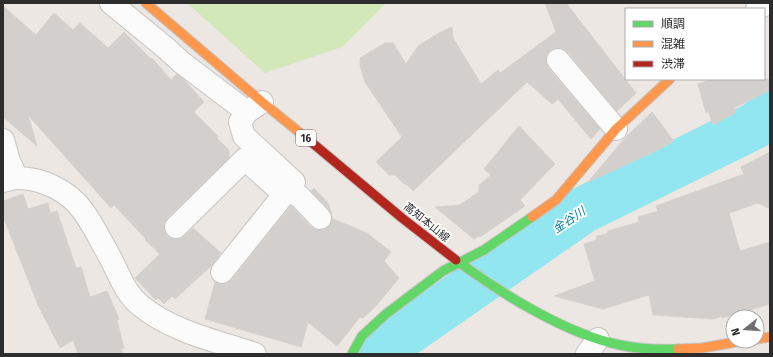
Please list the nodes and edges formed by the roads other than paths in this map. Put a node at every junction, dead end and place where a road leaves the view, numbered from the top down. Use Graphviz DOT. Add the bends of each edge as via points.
graph roads {
  1 [pos="111,3"];
  2 [pos="146,3"];
  3 [pos="768,3"];
  4 [pos="759,8"];
  5 [pos="558,60"];
  6 [pos="669,80"];
  7 [pos="254,107"];
  8 [pos="616,129"];
  9 [pos="3,140"];
  10 [pos="10,173"];
  11 [pos="289,189"];
  12 [pos="320,218"];
  13 [pos="176,228"];
  14 [pos="459,264"];
  15 [pos="222,272"];
  16 [pos="725,344"];
  17 [pos="592,346"];
  18 [pos="255,354"];
  19 [pos="352,354"];
  1 -- 7 [label="street" via="181,62"];
  2 -- 7 [label="main road, 高知本山線 / 16"];
  3 -- 4 [label="street"];
  5 -- 8 [label="street"];
  6 -- 8 [label="main road"];
  7 -- 11 [label="street" via="240,122 244,136 294,182"];
  7 -- 14 [label="main road, 高知本山線 / 16" via="281,117"];
  8 -- 14 [label="main road" via="556,200 484,250"];
  9 -- 10 [label="street"];
  10 -- 18 [label="street" via="56,187 72,198 83,210 128,293 140,306 183,330"];
  11 -- 12 [label="street"];
  11 -- 13 [label="street" via="275,186 245,159"];
  11 -- 15 [label="street"];
  14 -- 17 [label="main road, 高知本山線 / 16" via="535,311 564,325"];
  14 -- 19 [label="main road" via="443,271 386,314 362,336"];
  16 -- 17 [label="main road, 高知本山線 / 16" via="689,349"];
}
